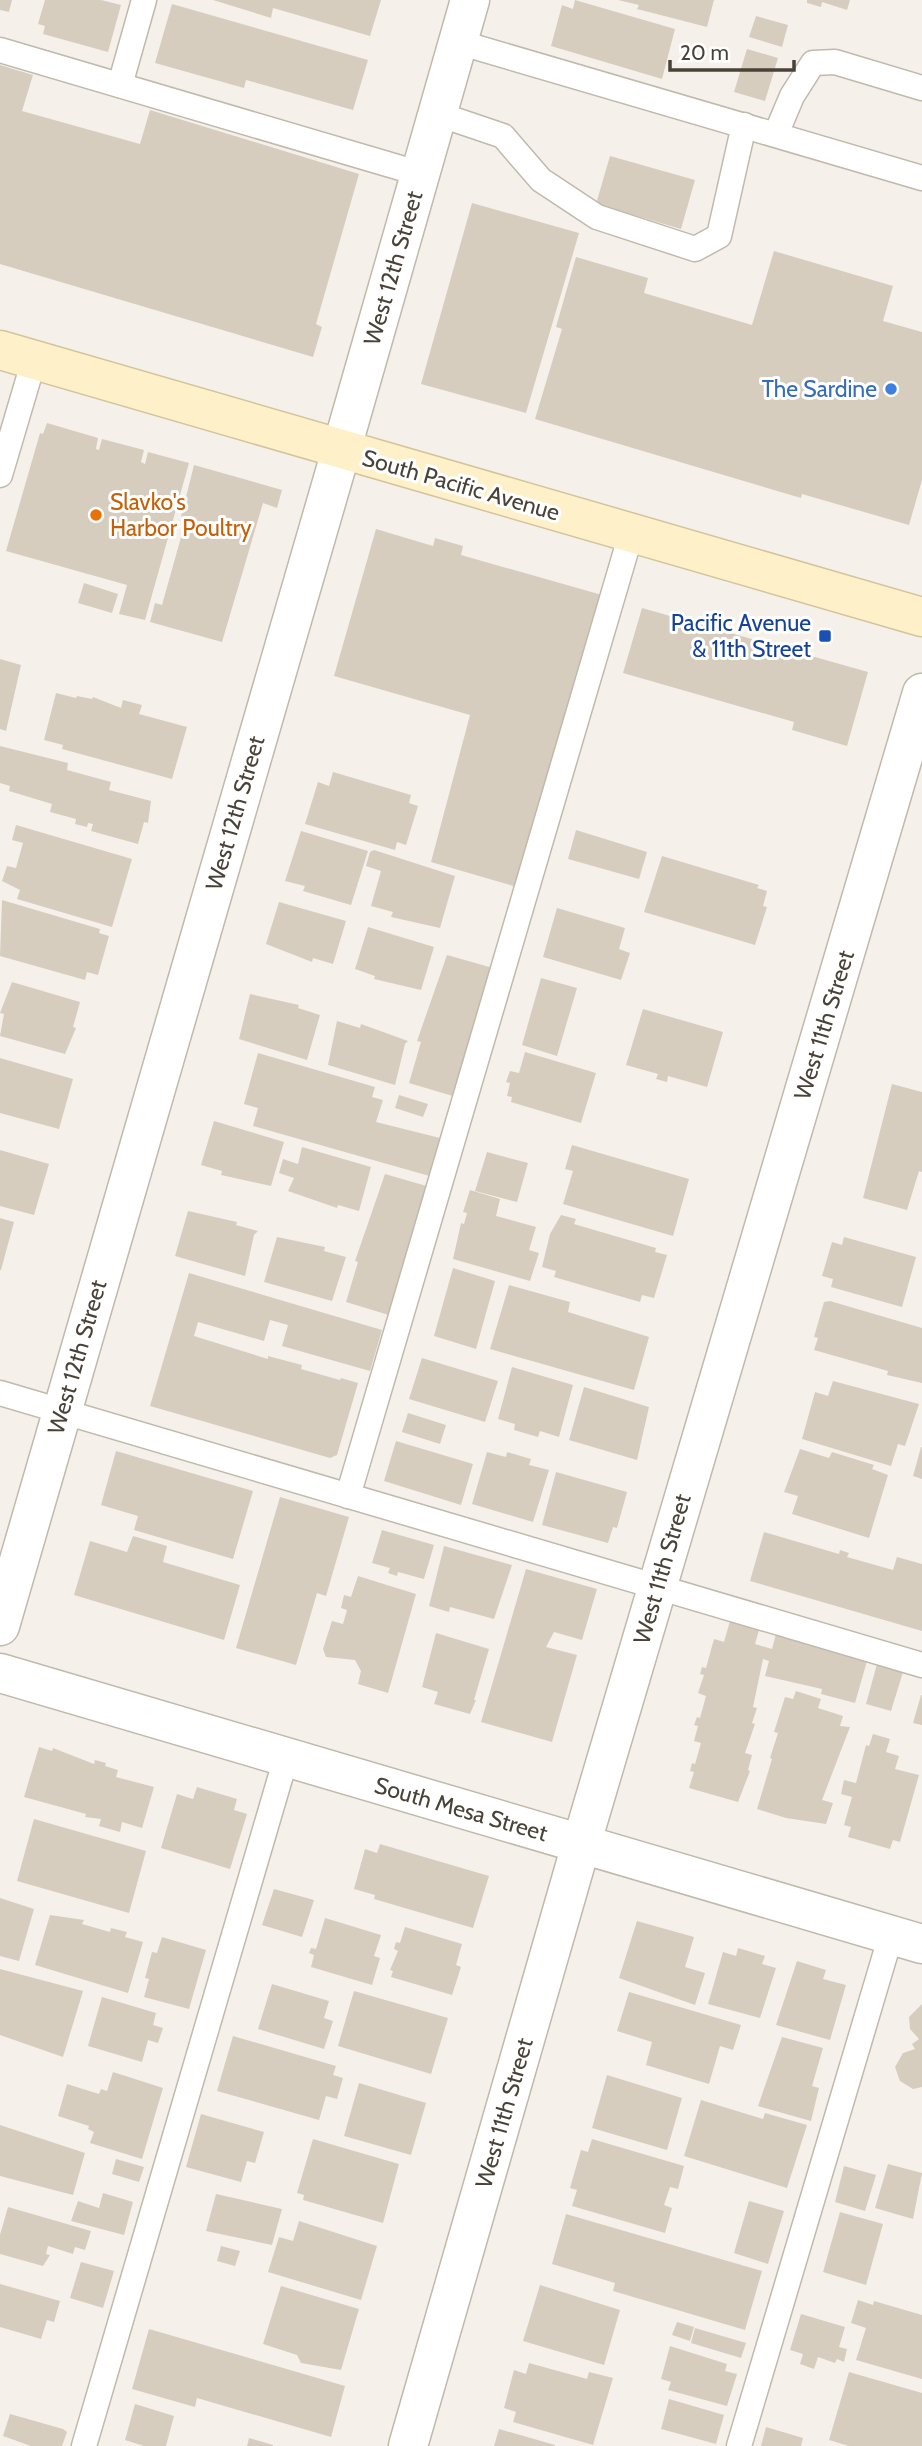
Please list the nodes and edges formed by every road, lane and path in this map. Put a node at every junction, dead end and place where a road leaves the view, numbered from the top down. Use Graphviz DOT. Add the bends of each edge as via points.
graph roads {
  1 [pos="144,0"];
  2 [pos="470,0"];
  3 [pos="458,42"];
  4 [pos="0,50"];
  5 [pos="120,85"];
  6 [pos="922,88"];
  7 [pos="438,114"];
  8 [pos="744,125"];
  9 [pos="776,134"];
  10 [pos="421,173"];
  11 [pos="922,178"];
  12 [pos="17,355"];
  13 [pos="341,451"];
  14 [pos="0,475"];
  15 [pos="631,534"];
  16 [pos="922,617"];
  17 [pos="922,693"];
  18 [pos="0,1393"];
  19 [pos="61,1412"];
  20 [pos="348,1496"];
  21 [pos="657,1586"];
  22 [pos="0,1626"];
  23 [pos="922,1665"];
  24 [pos="0,1673"];
  25 [pos="286,1758"];
  26 [pos="581,1844"];
  27 [pos="906,1939"];
  28 [pos="84,2446"];
  29 [pos="408,2446"];
  30 [pos="739,2446"];
  1 -- 5 [label="lane"];
  2 -- 3 [label="street, West 12th Street"];
  3 -- 7 [label="street, West 12th Street"];
  3 -- 8 [label="lane"];
  4 -- 5 [label="lane"];
  5 -- 10 [label="lane"];
  6 -- 9 [label="lane" via="835,62 813,63"];
  7 -- 8 [label="lane" via="503,136 541,180 597,218 695,249 719,236"];
  7 -- 10 [label="street, West 12th Street"];
  8 -- 9 [label="lane"];
  9 -- 11 [label="lane"];
  10 -- 13 [label="street, West 12th Street"];
  12 -- 13 [label="main road, South Pacific Avenue"];
  12 -- 14 [label="lane"];
  13 -- 15 [label="main road, South Pacific Avenue"];
  13 -- 19 [label="street, West 12th Street"];
  15 -- 16 [label="main road, South Pacific Avenue"];
  15 -- 20 [label="lane"];
  17 -- 21 [label="street, West 11th Street"];
  18 -- 19 [label="lane"];
  19 -- 20 [label="lane"];
  19 -- 22 [label="street, West 12th Street"];
  20 -- 21 [label="lane"];
  21 -- 23 [label="lane"];
  21 -- 26 [label="street, West 11th Street"];
  24 -- 25 [label="street, South Mesa Street"];
  25 -- 26 [label="street, South Mesa Street"];
  25 -- 28 [label="lane"];
  26 -- 27 [label="street, South Mesa Street"];
  26 -- 29 [label="street, West 11th Street"];
  27 -- 30 [label="lane"];
}
